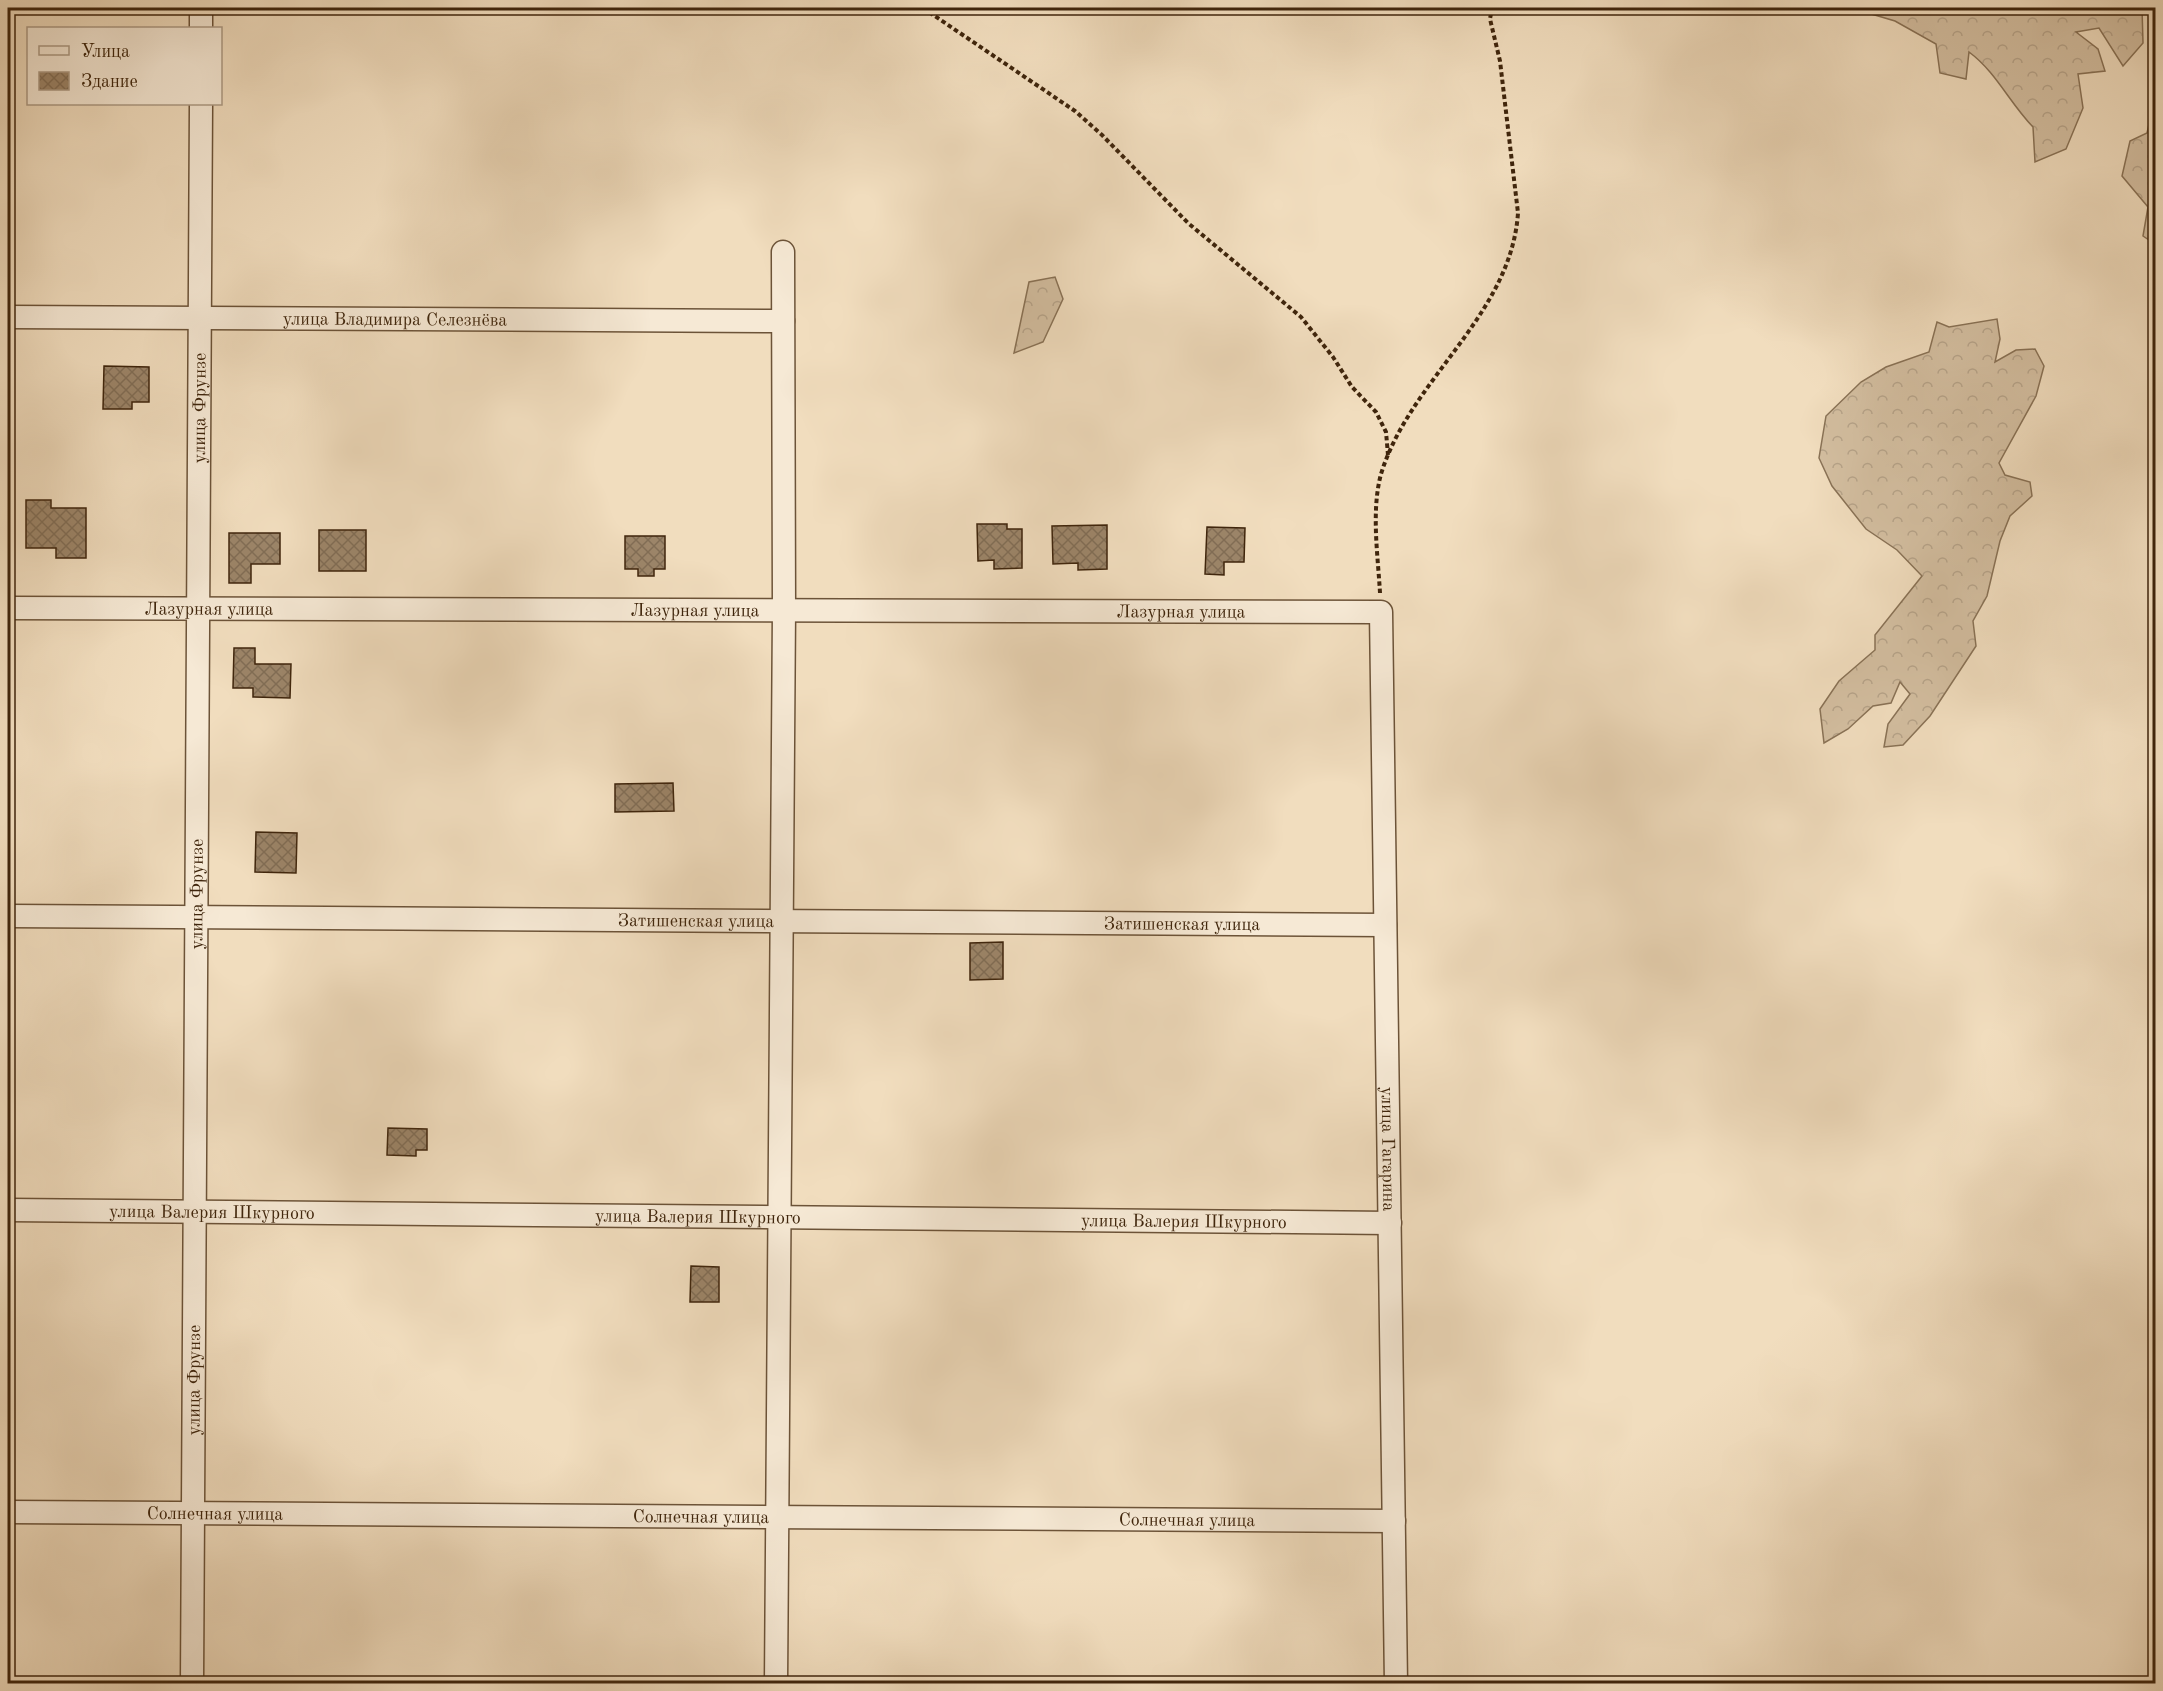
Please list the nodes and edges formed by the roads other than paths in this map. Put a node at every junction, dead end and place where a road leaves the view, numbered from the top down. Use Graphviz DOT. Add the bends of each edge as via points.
graph roads {
  1 [pos="201,105"];
  2 [pos="783,252"];
  3 [pos="8,317"];
  4 [pos="200,318"];
  5 [pos="783,321"];
  6 [pos="8,608"];
  7 [pos="198,608"];
  8 [pos="784,610"];
  9 [pos="1381,612"];
  10 [pos="8,916"];
  11 [pos="196,917"];
  12 [pos="782,921"];
  13 [pos="1385,926"];
  14 [pos="8,1210"];
  15 [pos="195,1212"];
  16 [pos="779,1218"];
  17 [pos="1390,1223"];
  18 [pos="8,1512"];
  19 [pos="193,1514"];
  20 [pos="777,1517"];
  21 [pos="1394,1521"];
  22 [pos="192,1683"];
  23 [pos="776,1683"];
  24 [pos="1396,1683"];
  1 -- 4 [label="street, улица Фрунзе"];
  2 -- 5 [label="street"];
  3 -- 4 [label="street, улица Владимира Селезнёва"];
  4 -- 5 [label="street, улица Владимира Селезнёва"];
  4 -- 7 [label="street, улица Фрунзе"];
  5 -- 8 [label="street"];
  6 -- 7 [label="street, Лазурная улица"];
  7 -- 8 [label="street, Лазурная улица"];
  7 -- 11 [label="street, улица Фрунзе"];
  8 -- 9 [label="street, Лазурная улица"];
  8 -- 12 [label="street"];
  9 -- 13 [label="street, улица Гагарина"];
  10 -- 11 [label="street, Затишенская улица"];
  11 -- 12 [label="street, Затишенская улица"];
  11 -- 15 [label="street, улица Фрунзе"];
  12 -- 13 [label="street, Затишенская улица"];
  12 -- 16 [label="street"];
  13 -- 17 [label="street, улица Гагарина"];
  14 -- 15 [label="street, улица Валерия Шкурного"];
  15 -- 16 [label="street, улица Валерия Шкурного"];
  15 -- 19 [label="street, улица Фрунзе"];
  16 -- 17 [label="street, улица Валерия Шкурного"];
  16 -- 20 [label="street"];
  17 -- 21 [label="street, улица Гагарина"];
  18 -- 19 [label="street, Солнечная улица"];
  19 -- 20 [label="street, Солнечная улица"];
  19 -- 22 [label="street, улица Фрунзе"];
  20 -- 21 [label="street, Солнечная улица"];
  20 -- 23 [label="street"];
  21 -- 24 [label="street, улица Гагарина"];
}
